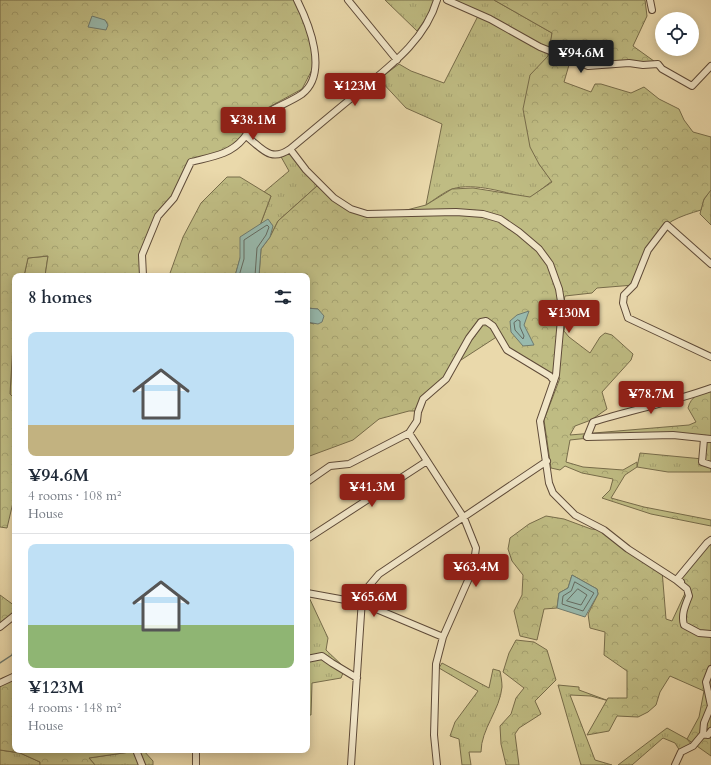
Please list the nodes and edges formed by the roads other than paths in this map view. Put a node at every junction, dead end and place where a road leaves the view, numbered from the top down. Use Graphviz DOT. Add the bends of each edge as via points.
graph roads {
  1 [pos="297,0"];
  2 [pos="348,0"];
  3 [pos="438,0"];
  4 [pos="448,0"];
  5 [pos="650,0"];
  6 [pos="652,10"];
  7 [pos="397,60"];
  8 [pos="711,66"];
  9 [pos="246,136"];
  10 [pos="290,149"];
  11 [pos="711,264"];
  12 [pos="143,273"];
  13 [pos="711,357"];
  14 [pos="554,380"];
  15 [pos="711,388"];
  16 [pos="409,433"];
  17 [pos="708,439"];
  18 [pos="427,461"];
  19 [pos="547,462"];
  20 [pos="711,465"];
  21 [pos="310,480"];
  22 [pos="464,518"];
  23 [pos="310,537"];
  24 [pos="711,540"];
  25 [pos="687,589"];
  26 [pos="310,594"];
  27 [pos="362,603"];
  28 [pos="12,618"];
  29 [pos="0,628"];
  30 [pos="711,634"];
  31 [pos="443,637"];
  32 [pos="310,658"];
  33 [pos="711,669"];
  34 [pos="12,677"];
  35 [pos="357,678"];
  36 [pos="0,683"];
  37 [pos="711,731"];
  38 [pos="703,734"];
  39 [pos="681,752"];
  40 [pos="137,753"];
  41 [pos="196,753"];
  42 [pos="142,765"];
  43 [pos="196,765"];
  44 [pos="351,765"];
  45 [pos="437,765"];
  46 [pos="675,765"];
  47 [pos="680,765"];
  1 -- 9 [label="street" via="308,23 317,64 310,84 301,94 261,116"];
  2 -- 7 [label="street"];
  3 -- 7 [label="street" via="424,28"];
  4 -- 8 [label="street" via="490,19 540,47 588,66 658,64 662,69 692,86"];
  5 -- 6 [label="street"];
  7 -- 10 [label="street"];
  9 -- 10 [label="street" via="271,154 282,154"];
  9 -- 12 [label="street" via="237,146 221,155 191,162 174,198 158,216 142,255"];
  10 -- 14 [label="street" via="306,170 334,198 351,209 367,214 483,214 500,219 540,249 550,264 559,289 562,308"];
  11 -- 13 [label="street" via="667,225 648,250 634,285 624,294 623,303 628,318"];
  14 -- 16 [label="street" via="507,350 493,326 486,321 481,322 446,379 423,399 417,421"];
  14 -- 19 [label="street" via="540,421"];
  15 -- 17 [label="street" via="682,399 593,422 587,436 673,436"];
  16 -- 18 [label="street"];
  16 -- 21 [label="street" via="350,464 330,466"];
  17 -- 20 [label="street" via="702,462"];
  18 -- 22 [label="street"];
  18 -- 23 [label="street"];
  19 -- 22 [label="street"];
  19 -- 25 [label="street" via="549,483 553,493 571,513 604,530"];
  22 -- 27 [label="street" via="379,574 368,586"];
  22 -- 31 [label="street" via="476,548 476,557 467,588"];
  24 -- 25 [label="street" via="678,578"];
  25 -- 30 [label="street" via="690,596 683,612 684,625 700,633"];
  26 -- 27 [label="street"];
  27 -- 31 [label="street"];
  27 -- 35 [label="street"];
  28 -- 29 [label="street"];
  31 -- 45 [label="street" via="436,664 434,735"];
  32 -- 35 [label="street" via="322,656"];
  33 -- 38 [label="street" via="706,682 711,706 704,723"];
  34 -- 36 [label="street"];
  35 -- 44 [label="street"];
  37 -- 38 [label="street"];
  38 -- 39 [label="street" via="693,746"];
  39 -- 46 [label="street"];
  39 -- 47 [label="street"];
  40 -- 42 [label="street"];
  41 -- 43 [label="street"];
}
